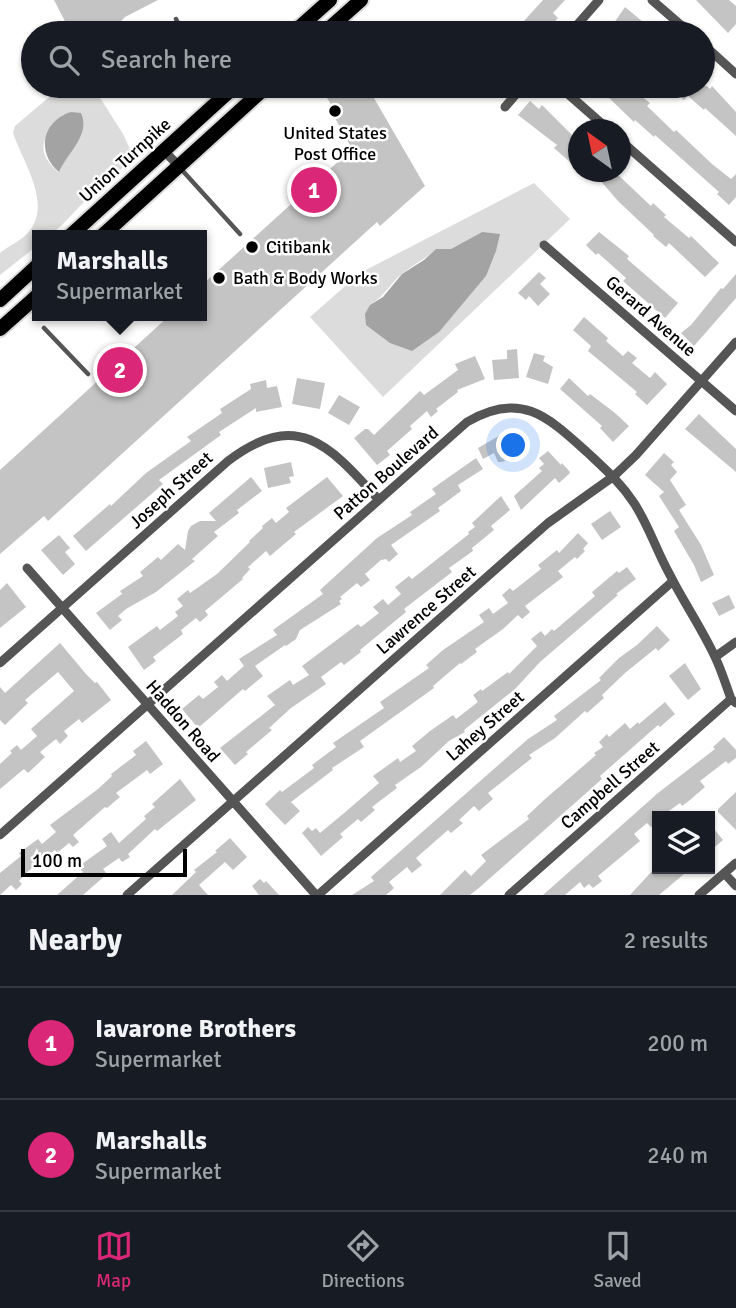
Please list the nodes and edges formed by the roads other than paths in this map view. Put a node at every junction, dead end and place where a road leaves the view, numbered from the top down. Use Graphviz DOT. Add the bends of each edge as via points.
graph roads {
  1 [pos="330,0"];
  2 [pos="360,0"];
  3 [pos="599,0"];
  4 [pos="652,0"];
  5 [pos="306,21"];
  6 [pos="337,21"];
  7 [pos="581,21"];
  8 [pos="676,21"];
  9 [pos="715,55"];
  10 [pos="736,74"];
  11 [pos="222,98"];
  12 [pos="254,98"];
  13 [pos="513,98"];
  14 [pos="572,98"];
  15 [pos="505,107"];
  16 [pos="596,119"];
  17 [pos="631,149"];
  18 [pos="164,151"];
  19 [pos="178,166"];
  20 [pos="77,230"];
  21 [pos="108,230"];
  22 [pos="240,234"];
  23 [pos="736,242"];
  24 [pos="544,245"];
  25 [pos="32,271"];
  26 [pos="0,300"];
  27 [pos="32,300"];
  28 [pos="44,328"];
  29 [pos="0,329"];
  30 [pos="736,342"];
  31 [pos="88,374"];
  32 [pos="702,380"];
  33 [pos="736,411"];
  34 [pos="614,475"];
  35 [pos="379,500"];
  36 [pos="27,568"];
  37 [pos="673,581"];
  38 [pos="62,608"];
  39 [pos="736,642"];
  40 [pos="715,657"];
  41 [pos="0,663"];
  42 [pos="734,701"];
  43 [pos="148,705"];
  44 [pos="233,801"];
  45 [pos="0,835"];
  46 [pos="736,863"];
  47 [pos="724,873"];
  48 [pos="736,886"];
  49 [pos="127,895"];
  50 [pos="317,895"];
  51 [pos="509,895"];
  52 [pos="699,895"];
  1 -- 5 [label="main road"];
  2 -- 6 [label="main road"];
  3 -- 7 [label="street"];
  4 -- 8 [label="street"];
  9 -- 10 [label="street"];
  11 -- 18 [label="main road, Union Turnpike"];
  12 -- 19 [label="main road"];
  13 -- 15 [label="street"];
  14 -- 16 [label="street"];
  17 -- 23 [label="street"];
  18 -- 19 [label="street"];
  18 -- 20 [label="main road, Union Turnpike"];
  19 -- 21 [label="main road"];
  19 -- 22 [label="lane"];
  24 -- 32 [label="street, Gerard Avenue"];
  25 -- 26 [label="main road"];
  27 -- 29 [label="main road"];
  28 -- 31 [label="lane"];
  30 -- 32 [label="street, Lawrence Street"];
  32 -- 33 [label="street, Gerard Avenue"];
  32 -- 34 [label="street, Lawrence Street"];
  34 -- 35 [label="street, Patton Boulevard" via="555,423 523,408 502,407 467,422"];
  34 -- 37 [label="street, Patton Boulevard" via="635,504"];
  34 -- 44 [label="street, Lawrence Street" via="548,523"];
  35 -- 38 [label="street, Joseph Street" via="342,459 321,445 293,436 256,442 228,461"];
  35 -- 43 [label="street, Patton Boulevard"];
  36 -- 38 [label="street, Haddon Road"];
  37 -- 40 [label="street, Patton Boulevard"];
  37 -- 50 [label="street, Lahey Street"];
  38 -- 41 [label="street, Joseph Street"];
  38 -- 43 [label="street, Haddon Road"];
  39 -- 40 [label="street"];
  40 -- 42 [label="street, Patton Boulevard"];
  42 -- 51 [label="street, Campbell Street"];
  43 -- 44 [label="street, Haddon Road"];
  43 -- 45 [label="street, Patton Boulevard"];
  44 -- 49 [label="street, Lawrence Street"];
  44 -- 50 [label="street, Haddon Road"];
  46 -- 47 [label="street"];
  47 -- 48 [label="street"];
  47 -- 52 [label="street"];
}
